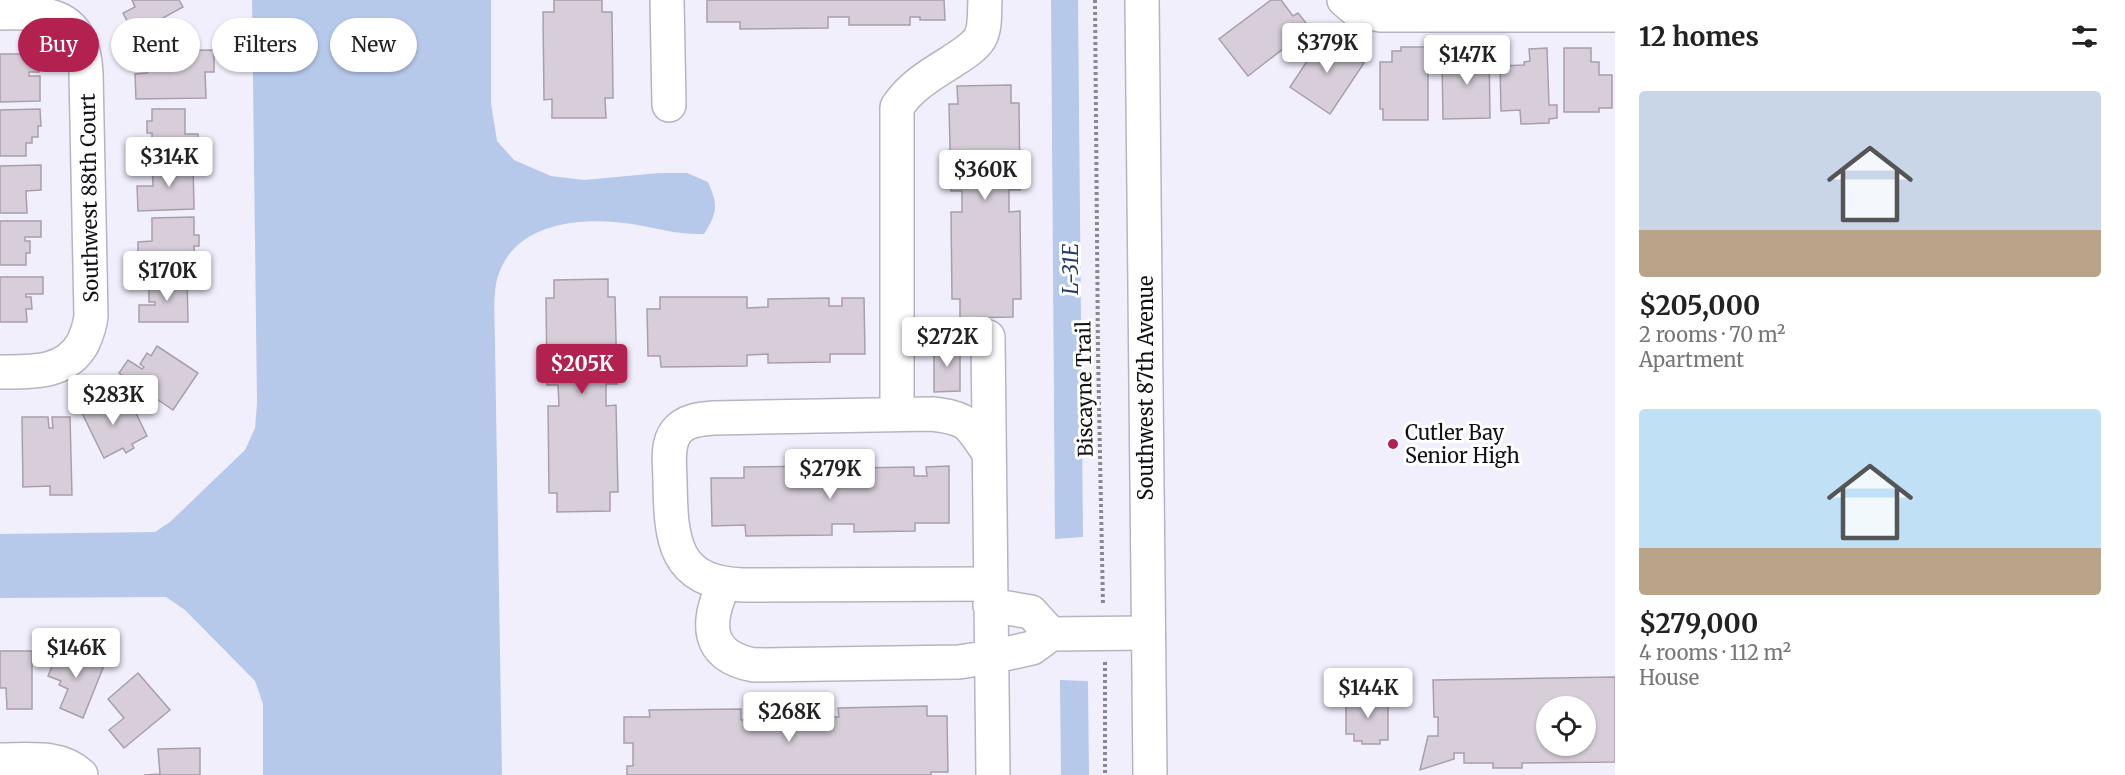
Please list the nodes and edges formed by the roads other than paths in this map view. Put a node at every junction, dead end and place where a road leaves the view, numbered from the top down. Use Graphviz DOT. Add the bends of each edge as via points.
graph roads {
  1 [pos="667,0"];
  2 [pos="985,0"];
  3 [pos="1142,0"];
  4 [pos="1347,3"];
  5 [pos="1578,8"];
  6 [pos="0,13"];
  7 [pos="1615,15"];
  8 [pos="669,105"];
  9 [pos="988,337"];
  10 [pos="0,372"];
  11 [pos="897,414"];
  12 [pos="988,452"];
  13 [pos="724,584"];
  14 [pos="990,595"];
  15 [pos="1147,633"];
  16 [pos="1051,634"];
  17 [pos="991,657"];
  18 [pos="0,760"];
  19 [pos="81,775"];
  20 [pos="993,775"];
  21 [pos="1150,775"];
  1 -- 8 [label="street"];
  2 -- 11 [label="street" via="980,38 915,86 897,107"];
  3 -- 15 [label="street, Southwest 87th Avenue"];
  4 -- 5 [label="street" via="1363,12 1392,15"];
  5 -- 7 [label="street"];
  6 -- 10 [label="street, Southwest 88th Court" via="54,16 70,25 84,50 91,316 86,335 70,360 48,370"];
  9 -- 12 [label="street"];
  11 -- 12 [label="street" via="960,419"];
  11 -- 13 [label="street" via="714,418 692,421 677,431 672,439 670,463 675,541 691,569"];
  12 -- 14 [label="street"];
  13 -- 14 [label="street"];
  13 -- 17 [label="street" via="712,616 713,633 721,649 741,663 754,666 947,662"];
  14 -- 16 [label="street" via="1031,612"];
  14 -- 17 [label="street"];
  15 -- 16 [label="street"];
  15 -- 21 [label="street, Southwest 87th Avenue"];
  16 -- 17 [label="street" via="1032,648"];
  17 -- 20 [label="street"];
  18 -- 19 [label="street" via="50,760"];
}
